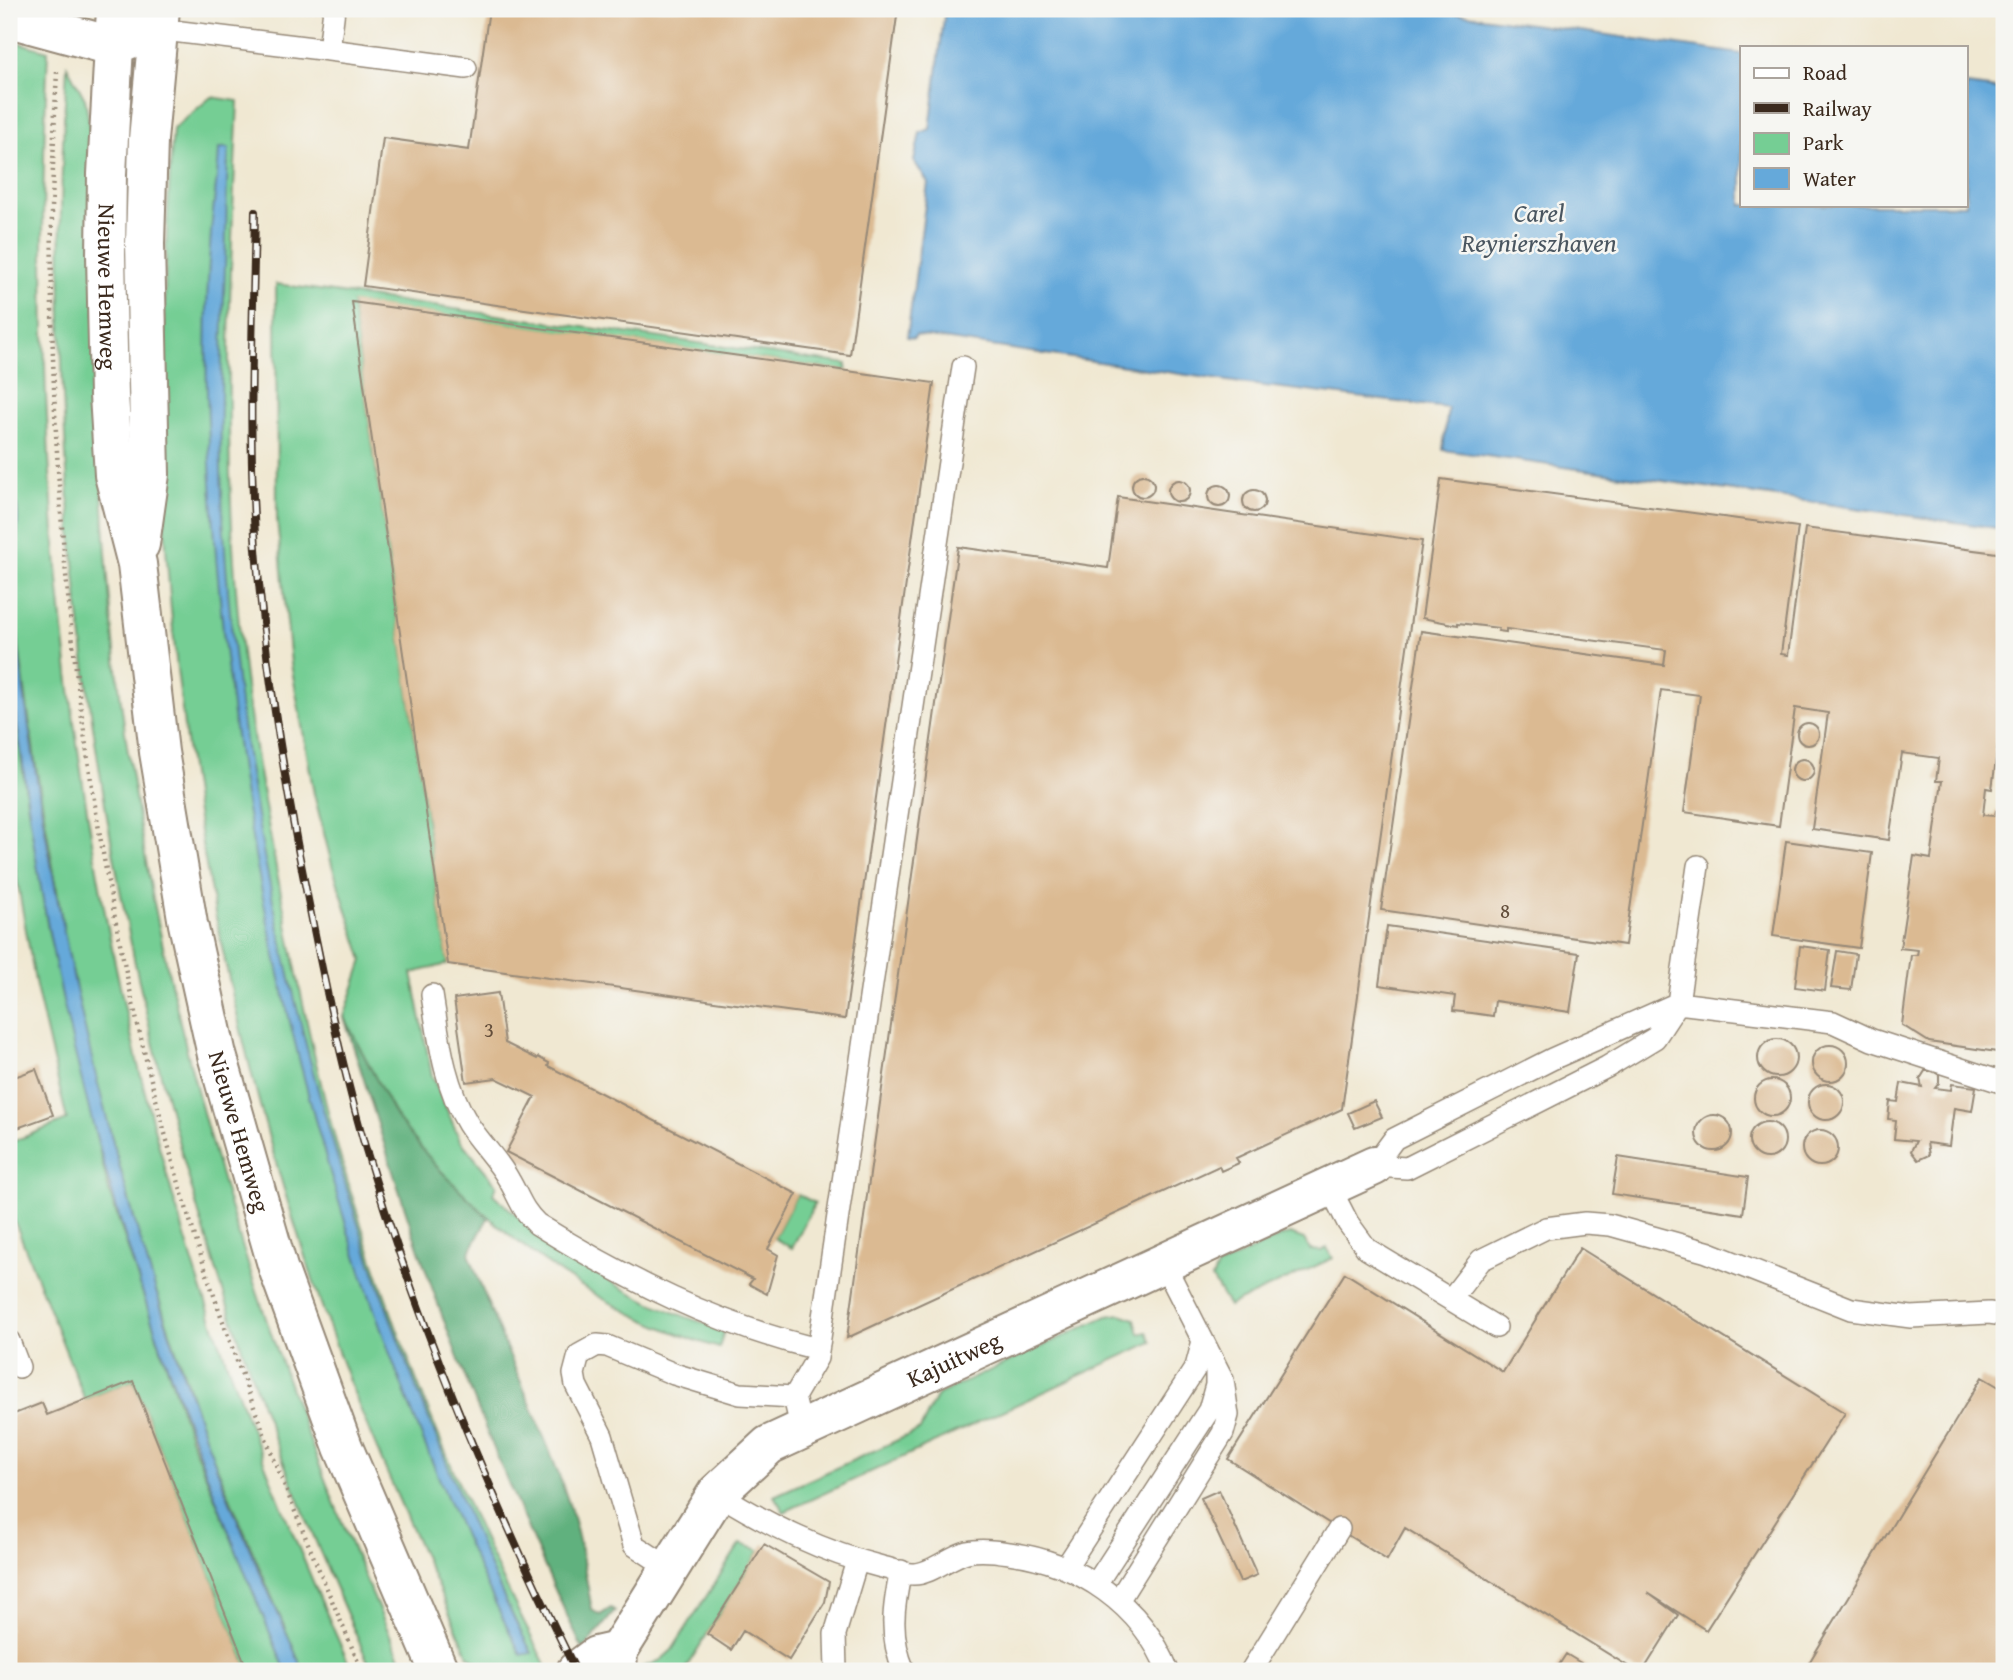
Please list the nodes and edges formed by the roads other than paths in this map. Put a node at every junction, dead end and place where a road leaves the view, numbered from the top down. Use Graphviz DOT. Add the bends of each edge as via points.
graph roads {
  1 [pos="334,9"];
  2 [pos="153,16"];
  3 [pos="9,18"];
  4 [pos="114,27"];
  5 [pos="330,50"];
  6 [pos="466,68"];
  7 [pos="963,367"];
  8 [pos="137,564"];
  9 [pos="1698,866"];
  10 [pos="432,995"];
  11 [pos="1678,1003"];
  12 [pos="2004,1083"];
  13 [pos="1374,1166"];
  14 [pos="1329,1186"];
  15 [pos="1164,1264"];
  16 [pos="1451,1299"];
  17 [pos="2004,1315"];
  18 [pos="1496,1326"];
  19 [pos="9,1341"];
  20 [pos="1203,1341"];
  21 [pos="818,1349"];
  22 [pos="1216,1365"];
  23 [pos="19,1367"];
  24 [pos="798,1414"];
  25 [pos="717,1493"];
  26 [pos="1339,1529"];
  27 [pos="857,1561"];
  28 [pos="1066,1567"];
  29 [pos="669,1568"];
  30 [pos="901,1571"];
  31 [pos="1096,1584"];
  32 [pos="1118,1601"];
  33 [pos="617,1661"];
  34 [pos="439,1671"];
  35 [pos="576,1671"];
  36 [pos="836,1671"];
  37 [pos="904,1671"];
  38 [pos="1168,1671"];
  39 [pos="1251,1671"];
  1 -- 5 [label="lane"];
  2 -- 4 [label="main road"];
  2 -- 5 [label="lane"];
  2 -- 8 [label="main road, Nieuwe Hemweg" via="145,244 150,474"];
  3 -- 4 [label="main road"];
  4 -- 8 [label="main road, Nieuwe Hemweg" via="106,188 109,395 114,475"];
  5 -- 6 [label="lane"];
  7 -- 21 [label="lane"];
  8 -- 34 [label="main road, Nieuwe Hemweg" via="172,839 224,1079 259,1208 353,1472"];
  9 -- 11 [label="lane"];
  10 -- 21 [label="lane" via="454,1096 466,1121 510,1181 524,1212 537,1224 648,1288 775,1339"];
  11 -- 12 [label="lane" via="1833,1021 1872,1040"];
  11 -- 13 [label="lane" via="1552,1059 1394,1139"];
  11 -- 13 [label="lane" via="1655,1038 1607,1067 1406,1168"];
  13 -- 14 [label="main road, Kajuitweg"];
  14 -- 15 [label="main road, Kajuitweg"];
  14 -- 16 [label="lane" via="1367,1249"];
  15 -- 20 [label="lane"];
  15 -- 24 [label="main road, Kajuitweg"];
  16 -- 17 [label="lane" via="1481,1260 1546,1228 1585,1223 1610,1225 1707,1252 1851,1309 1911,1317"];
  16 -- 18 [label="lane"];
  19 -- 23 [label="lane"];
  20 -- 22 [label="lane"];
  20 -- 28 [label="lane" via="1196,1367"];
  21 -- 24 [label="lane"];
  22 -- 31 [label="lane" via="1209,1410"];
  22 -- 32 [label="lane" via="1227,1397 1223,1433"];
  24 -- 25 [label="main road, Kajuitweg"];
  24 -- 29 [label="lane" via="674,1374 607,1346 597,1345 579,1355 576,1385 602,1436 634,1545"];
  25 -- 27 [label="lane" via="774,1528"];
  25 -- 29 [label="main road, Kajuitweg"];
  26 -- 39 [label="lane"];
  27 -- 30 [label="lane"];
  27 -- 36 [label="lane" via="835,1634"];
  28 -- 30 [label="lane" via="1030,1555 967,1552 914,1575"];
  28 -- 31 [label="lane"];
  29 -- 33 [label="main road, Kajuitweg"];
  30 -- 37 [label="lane" via="892,1618"];
  31 -- 32 [label="lane"];
  32 -- 38 [label="lane" via="1142,1625"];
  33 -- 35 [label="main road, Kajuitweg" via="596,1656"];
}
